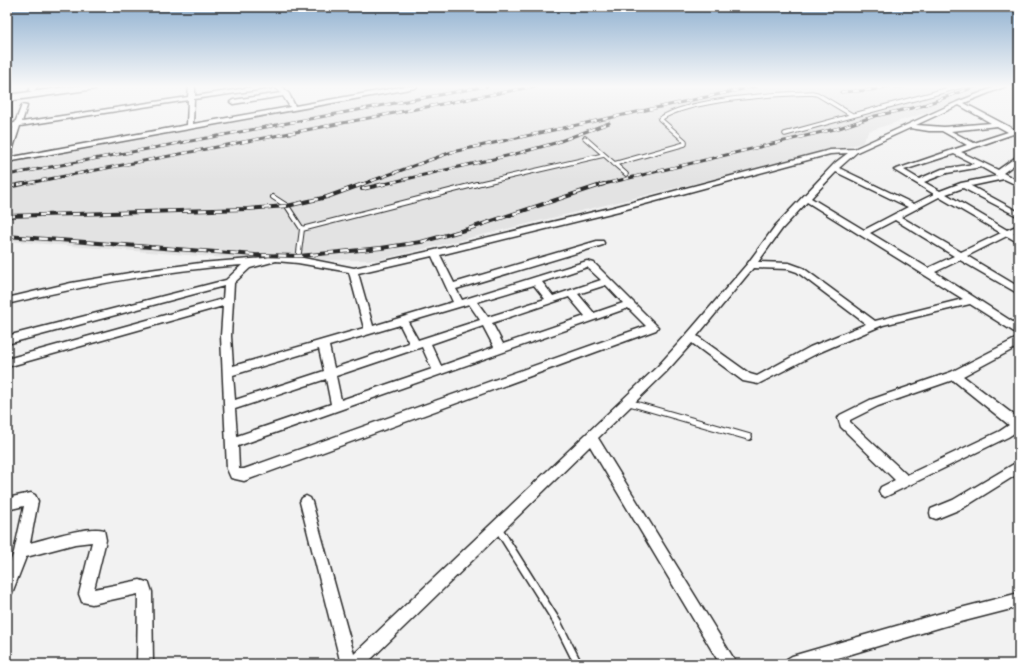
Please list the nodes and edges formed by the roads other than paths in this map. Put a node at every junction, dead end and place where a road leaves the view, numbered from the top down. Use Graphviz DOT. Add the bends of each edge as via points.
graph roads {
  1 [pos="21,117"];
  2 [pos="63,117"];
  3 [pos="190,117"];
  4 [pos="237,117"];
  5 [pos="661,117"];
  6 [pos="844,117"];
  7 [pos="928,117"];
  8 [pos="985,117"];
  9 [pos="19,124"];
  10 [pos="998,124"];
  11 [pos="7,126"];
  12 [pos="190,126"];
  13 [pos="910,126"];
  14 [pos="941,128"];
  15 [pos="785,134"];
  16 [pos="1016,134"];
  17 [pos="585,138"];
  18 [pos="972,145"];
  19 [pos="855,151"];
  20 [pos="954,151"];
  21 [pos="7,154"];
  22 [pos="604,155"];
  23 [pos="1019,156"];
  24 [pos="7,160"];
  25 [pos="614,164"];
  26 [pos="982,165"];
  27 [pos="836,169"];
  28 [pos="626,174"];
  29 [pos="1001,175"];
  30 [pos="918,182"];
  31 [pos="1019,184"];
  32 [pos="964,186"];
  33 [pos="939,194"];
  34 [pos="273,197"];
  35 [pos="808,199"];
  36 [pos="915,207"];
  37 [pos="1019,215"];
  38 [pos="896,217"];
  39 [pos="1019,227"];
  40 [pos="302,229"];
  41 [pos="864,233"];
  42 [pos="1006,233"];
  43 [pos="1019,240"];
  44 [pos="600,242"];
  45 [pos="435,253"];
  46 [pos="961,256"];
  47 [pos="298,260"];
  48 [pos="266,261"];
  49 [pos="751,265"];
  50 [pos="353,271"];
  51 [pos="928,272"];
  52 [pos="536,281"];
  53 [pos="608,281"];
  54 [pos="229,282"];
  55 [pos="451,287"];
  56 [pos="1019,291"];
  57 [pos="571,293"];
  58 [pos="471,300"];
  59 [pos="551,300"];
  60 [pos="971,300"];
  61 [pos="7,301"];
  62 [pos="228,301"];
  63 [pos="459,304"];
  64 [pos="630,304"];
  65 [pos="592,317"];
  66 [pos="403,321"];
  67 [pos="486,322"];
  68 [pos="874,325"];
  69 [pos="369,330"];
  70 [pos="1019,331"];
  71 [pos="691,337"];
  72 [pos="7,340"];
  73 [pos="1019,341"];
  74 [pos="323,344"];
  75 [pos="420,344"];
  76 [pos="500,349"];
  77 [pos="7,363"];
  78 [pos="438,371"];
  79 [pos="228,372"];
  80 [pos="329,374"];
  81 [pos="955,375"];
  82 [pos="627,402"];
  83 [pos="337,406"];
  84 [pos="229,407"];
  85 [pos="1018,425"];
  86 [pos="749,437"];
  87 [pos="590,438"];
  88 [pos="231,443"];
  89 [pos="1019,466"];
  90 [pos="906,481"];
  91 [pos="885,491"];
  92 [pos="306,502"];
  93 [pos="7,504"];
  94 [pos="936,513"];
  95 [pos="498,527"];
  96 [pos="21,552"];
  97 [pos="7,588"];
  98 [pos="1019,600"];
  99 [pos="145,664"];
  100 [pos="349,664"];
  101 [pos="355,664"];
  102 [pos="578,664"];
  103 [pos="728,664"];
  104 [pos="792,664"];
  1 -- 9 [label="street"];
  2 -- 9 [label="street"];
  3 -- 12 [label="street"];
  4 -- 12 [label="street"];
  5 -- 25 [label="lane" via="686,141 685,144"];
  6 -- 15 [label="lane"];
  7 -- 13 [label="street"];
  8 -- 10 [label="street"];
  9 -- 11 [label="street"];
  9 -- 21 [label="street"];
  10 -- 14 [label="street"];
  10 -- 16 [label="street"];
  12 -- 24 [label="street"];
  13 -- 14 [label="street" via="919,129"];
  13 -- 19 [label="street"];
  14 -- 18 [label="street"];
  16 -- 18 [label="street"];
  17 -- 22 [label="lane"];
  18 -- 20 [label="street"];
  19 -- 27 [label="street"];
  19 -- 45 [label="street" via="830,152 616,209"];
  20 -- 26 [label="street"];
  20 -- 30 [label="street" via="899,169"];
  22 -- 25 [label="lane"];
  22 -- 40 [label="lane" via="468,186"];
  23 -- 29 [label="street"];
  25 -- 28 [label="lane"];
  26 -- 29 [label="street"];
  26 -- 30 [label="street" via="945,171"];
  27 -- 35 [label="street"];
  27 -- 36 [label="street"];
  29 -- 31 [label="street"];
  29 -- 32 [label="street"];
  30 -- 33 [label="street"];
  32 -- 33 [label="street"];
  32 -- 37 [label="street"];
  33 -- 36 [label="street"];
  33 -- 42 [label="street"];
  34 -- 40 [label="lane" via="287,206"];
  35 -- 41 [label="street"];
  35 -- 49 [label="street" via="779,227"];
  36 -- 38 [label="street"];
  38 -- 41 [label="street"];
  38 -- 46 [label="street"];
  39 -- 42 [label="street"];
  40 -- 47 [label="lane"];
  41 -- 51 [label="street"];
  42 -- 43 [label="street"];
  42 -- 46 [label="street"];
  44 -- 55 [label="street"];
  45 -- 50 [label="street"];
  45 -- 55 [label="street"];
  46 -- 51 [label="street"];
  46 -- 56 [label="street"];
  47 -- 48 [label="street" via="276,258"];
  47 -- 50 [label="street"];
  48 -- 54 [label="street" via="248,266"];
  48 -- 61 [label="street" via="141,273"];
  49 -- 68 [label="street" via="789,266 800,270"];
  49 -- 71 [label="street"];
  50 -- 69 [label="street"];
  51 -- 60 [label="street"];
  52 -- 53 [label="street" via="587,264 591,264"];
  52 -- 58 [label="street"];
  52 -- 59 [label="street"];
  53 -- 57 [label="street"];
  53 -- 64 [label="street"];
  54 -- 62 [label="street"];
  54 -- 72 [label="street"];
  55 -- 63 [label="street"];
  57 -- 59 [label="street"];
  57 -- 65 [label="street"];
  58 -- 63 [label="street"];
  58 -- 67 [label="street"];
  59 -- 67 [label="street"];
  60 -- 68 [label="street"];
  60 -- 70 [label="street"];
  62 -- 77 [label="street"];
  62 -- 79 [label="street"];
  63 -- 66 [label="street"];
  64 -- 65 [label="street"];
  64 -- 88 [label="street" via="653,327 244,475 235,474 232,469"];
  65 -- 76 [label="street"];
  66 -- 69 [label="street"];
  66 -- 75 [label="street"];
  67 -- 75 [label="street"];
  67 -- 76 [label="street"];
  68 -- 71 [label="street" via="814,350 758,380 747,378"];
  69 -- 74 [label="street"];
  71 -- 82 [label="street"];
  73 -- 81 [label="street"];
  74 -- 79 [label="street"];
  74 -- 80 [label="street"];
  75 -- 78 [label="street"];
  75 -- 80 [label="street"];
  76 -- 78 [label="street"];
  78 -- 83 [label="street"];
  79 -- 84 [label="street"];
  80 -- 83 [label="street"];
  80 -- 84 [label="street"];
  81 -- 85 [label="street"];
  81 -- 90 [label="street" via="874,403 843,419 845,424"];
  82 -- 86 [label="lane"];
  82 -- 87 [label="street"];
  83 -- 88 [label="street"];
  84 -- 88 [label="street"];
  85 -- 90 [label="street"];
  87 -- 95 [label="street"];
  87 -- 103 [label="street"];
  89 -- 94 [label="street" via="958,504"];
  90 -- 91 [label="street"];
  92 -- 100 [label="street"];
  93 -- 96 [label="street" via="31,499 32,501"];
  95 -- 101 [label="street"];
  95 -- 102 [label="lane" via="557,622"];
  96 -- 97 [label="street"];
  96 -- 99 [label="street" via="75,538 99,535 86,594 92,597 144,588"];
  98 -- 104 [label="street"];
}
